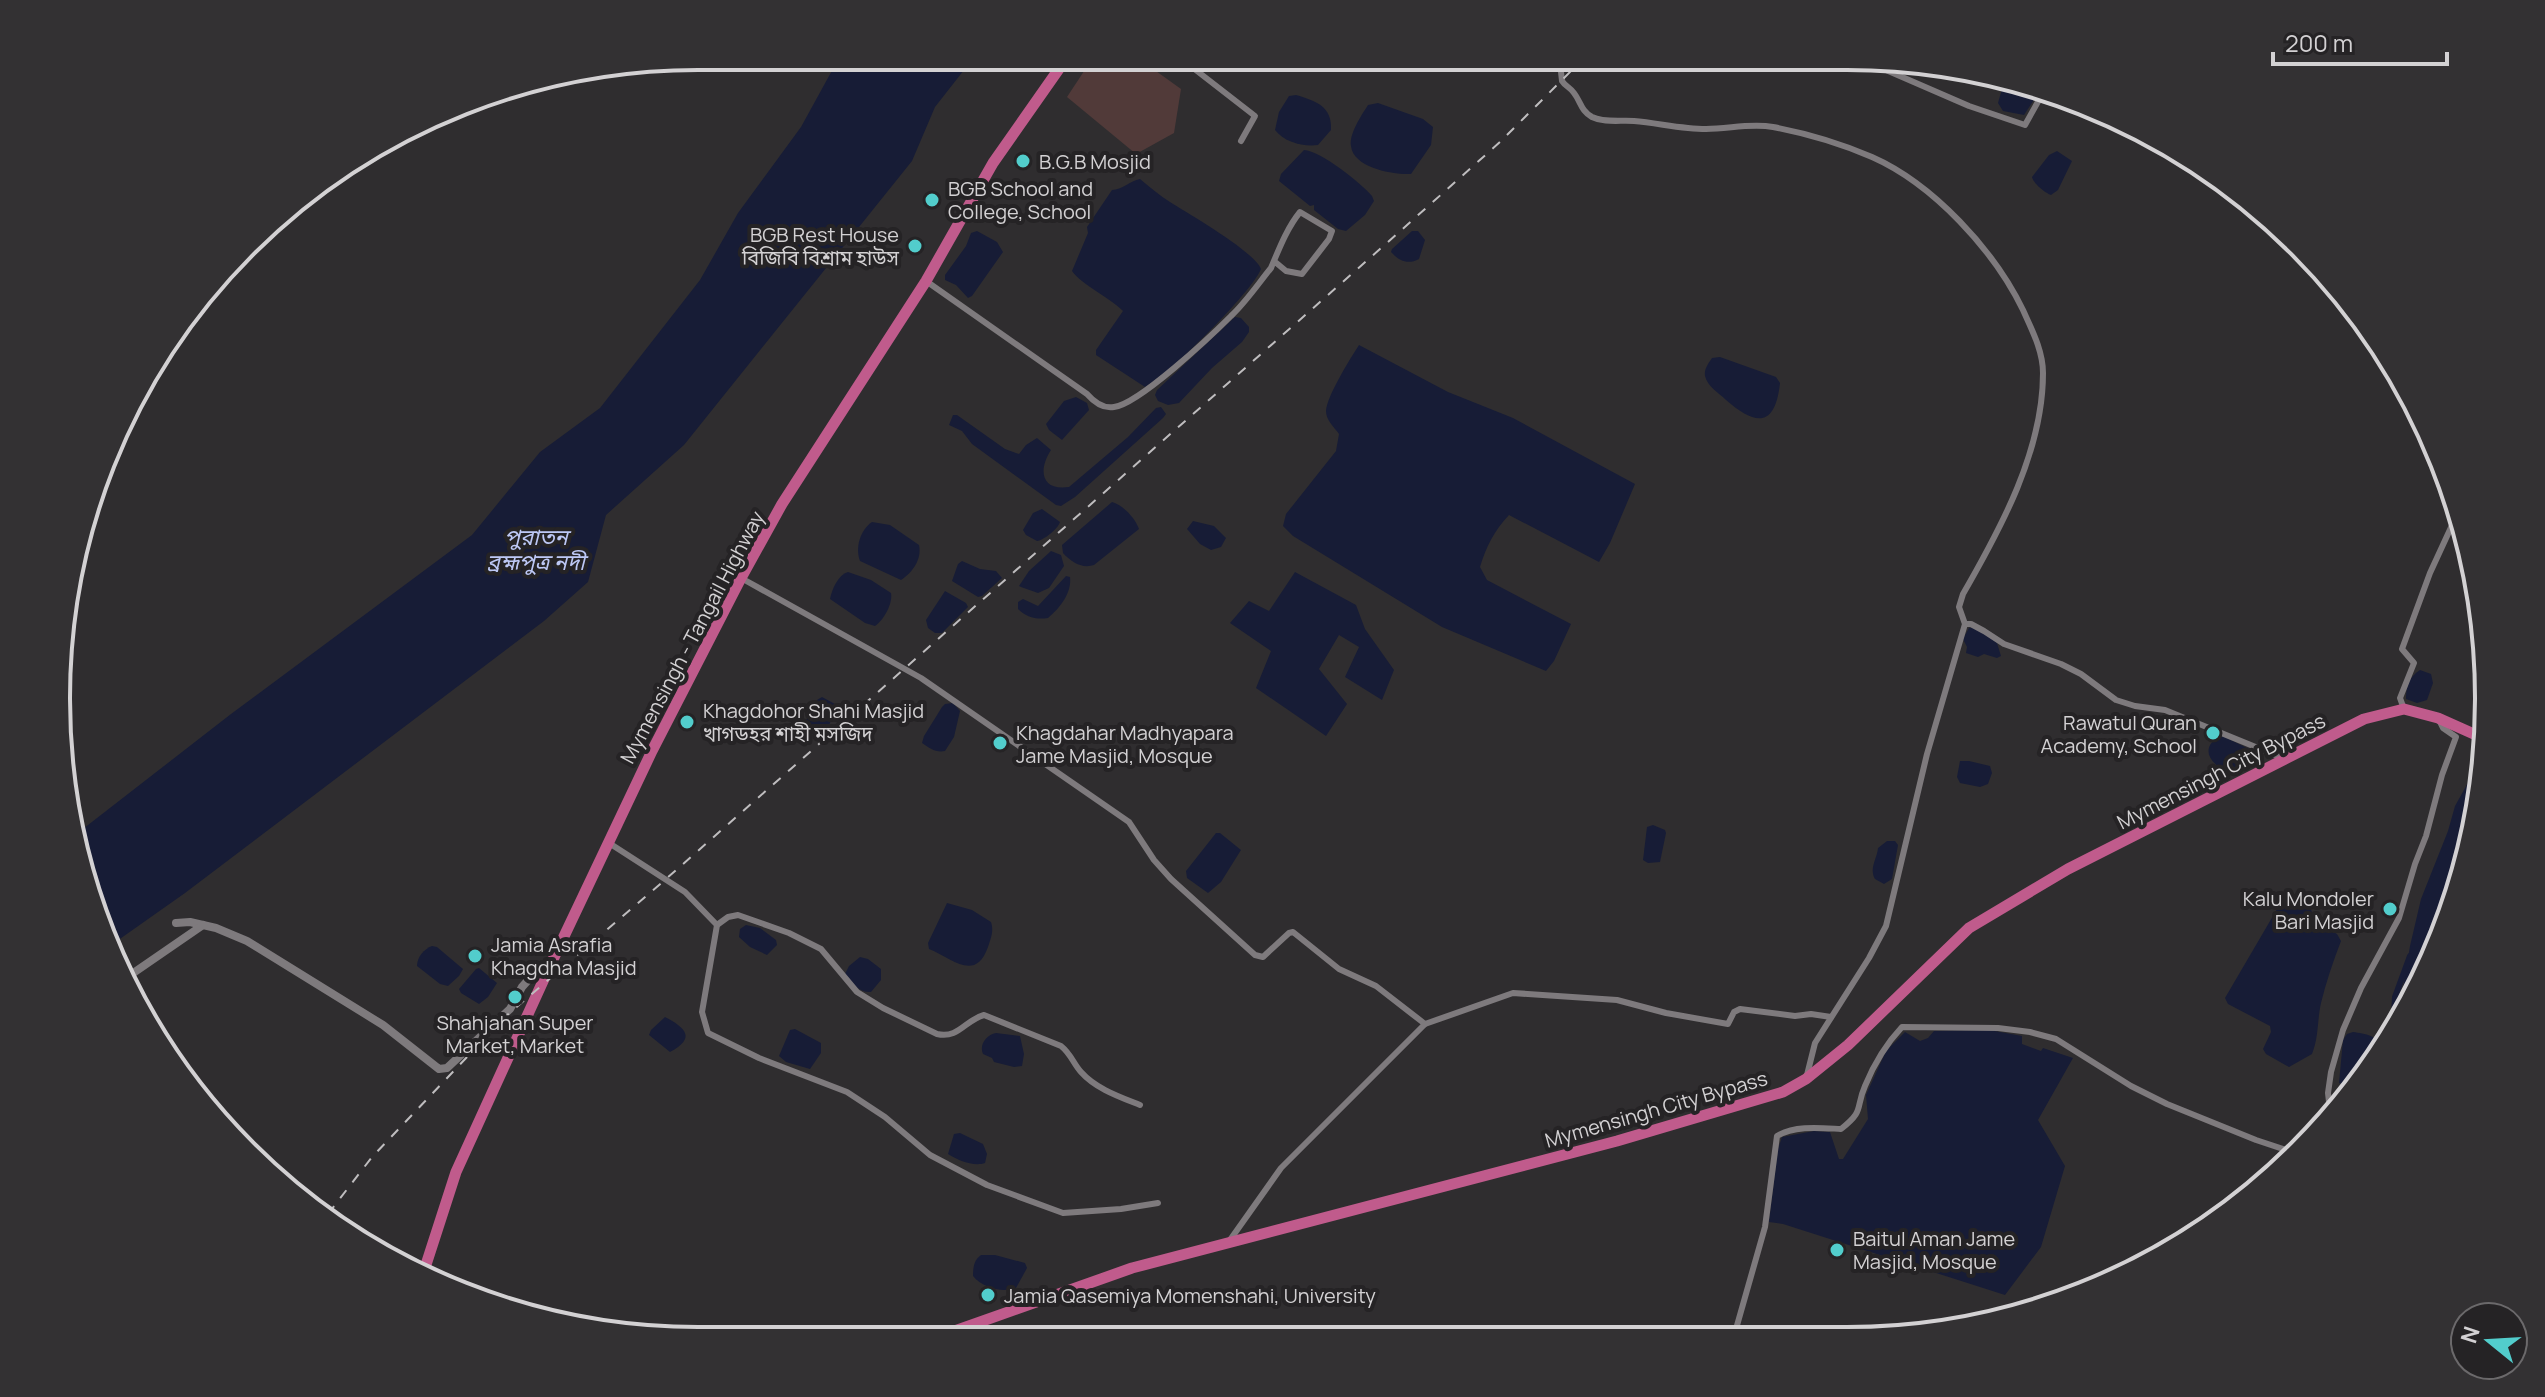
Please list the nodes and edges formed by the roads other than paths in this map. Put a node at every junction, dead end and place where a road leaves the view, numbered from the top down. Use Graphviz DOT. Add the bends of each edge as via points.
graph roads {
  1 [pos="1058,70"];
  2 [pos="1197,70"];
  3 [pos="1888,71"];
  4 [pos="1561,72"];
  5 [pos="2039,100"];
  6 [pos="1241,141"];
  7 [pos="1274,261"];
  8 [pos="926,281"];
  9 [pos="2451,527"];
  10 [pos="741,578"];
  11 [pos="1965,624"];
  12 [pos="2404,709"];
  13 [pos="2438,718"];
  14 [pos="2474,734"];
  15 [pos="2285,759"];
  16 [pos="609,843"];
  17 [pos="176,923"];
  18 [pos="203,925"];
  19 [pos="717,925"];
  20 [pos="549,968"];
  21 [pos="134,973"];
  22 [pos="1831,1017"];
  23 [pos="1425,1024"];
  24 [pos="1806,1079"];
  25 [pos="2329,1101"];
  26 [pos="1140,1105"];
  27 [pos="2285,1149"];
  28 [pos="1158,1203"];
  29 [pos="1228,1242"];
  30 [pos="426,1264"];
  31 [pos="966,1327"];
  32 [pos="1737,1327"];
  1 -- 8 [label="highway, Mymensingh - Tangail Highway" via="993,163"];
  2 -- 6 [label="street" via="1255,116"];
  3 -- 5 [label="street" via="2025,125"];
  4 -- 11 [label="street" via="1582,110 1606,121 1682,128 1771,127 1871,157 1897,170 1955,216 1993,258 2036,340 2043,371 2033,449 1963,594 1959,607"];
  7 -- 7 [label="street" via="1300,212 1332,231 1302,274 1286,271"];
  7 -- 8 [label="street" via="1233,315 1144,393 1111,408"];
  8 -- 10 [label="highway, Mymensingh - Tangail Highway" via="782,504"];
  9 -- 12 [label="street" via="2402,649 2414,663 2400,698"];
  10 -- 16 [label="highway, Mymensingh - Tangail Highway"];
  10 -- 23 [label="street" via="921,678 1129,822 1171,879 1255,955 1263,957 1293,932 1339,969 1376,986"];
  11 -- 15 [label="street" via="2081,674 2116,700 2165,710"];
  11 -- 22 [label="street" via="1886,926"];
  12 -- 13 [label="highway, Mymensingh City Bypass"];
  12 -- 15 [label="highway, Mymensingh City Bypass" via="2364,719"];
  13 -- 14 [label="highway, Mymensingh City Bypass"];
  13 -- 25 [label="street" via="2456,737 2399,918 2343,1030"];
  15 -- 24 [label="highway, Mymensingh City Bypass" via="2068,869 1969,928"];
  16 -- 19 [label="street" via="685,892"];
  16 -- 20 [label="highway, Mymensingh - Tangail Highway"];
  17 -- 18 [label="street"];
  18 -- 20 [label="street" via="276,957 383,1025 439,1069 447,1068 510,1009 530,978"];
  18 -- 21 [label="street"];
  19 -- 26 [label="street" via="738,915 821,949 857,992 927,1031 947,1036 984,1015 1061,1046 1091,1081"];
  19 -- 28 [label="street" via="702,1012 708,1033 847,1092 930,1155 987,1185 1063,1213"];
  20 -- 30 [label="highway, Mymensingh - Tangail Highway" via="456,1172"];
  22 -- 23 [label="street" via="1740,1009 1728,1024 1617,1000 1513,993"];
  22 -- 24 [label="street" via="1815,1043"];
  23 -- 29 [label="street" via="1281,1168"];
  24 -- 29 [label="highway, Mymensingh City Bypass" via="1717,1113"];
  27 -- 32 [label="street" via="2167,1104 2056,1039 1998,1028 1902,1027 1875,1064 1853,1120 1841,1129 1784,1131 1777,1136 1765,1227"];
  29 -- 31 [label="highway, Mymensingh City Bypass" via="1132,1268"];
}
